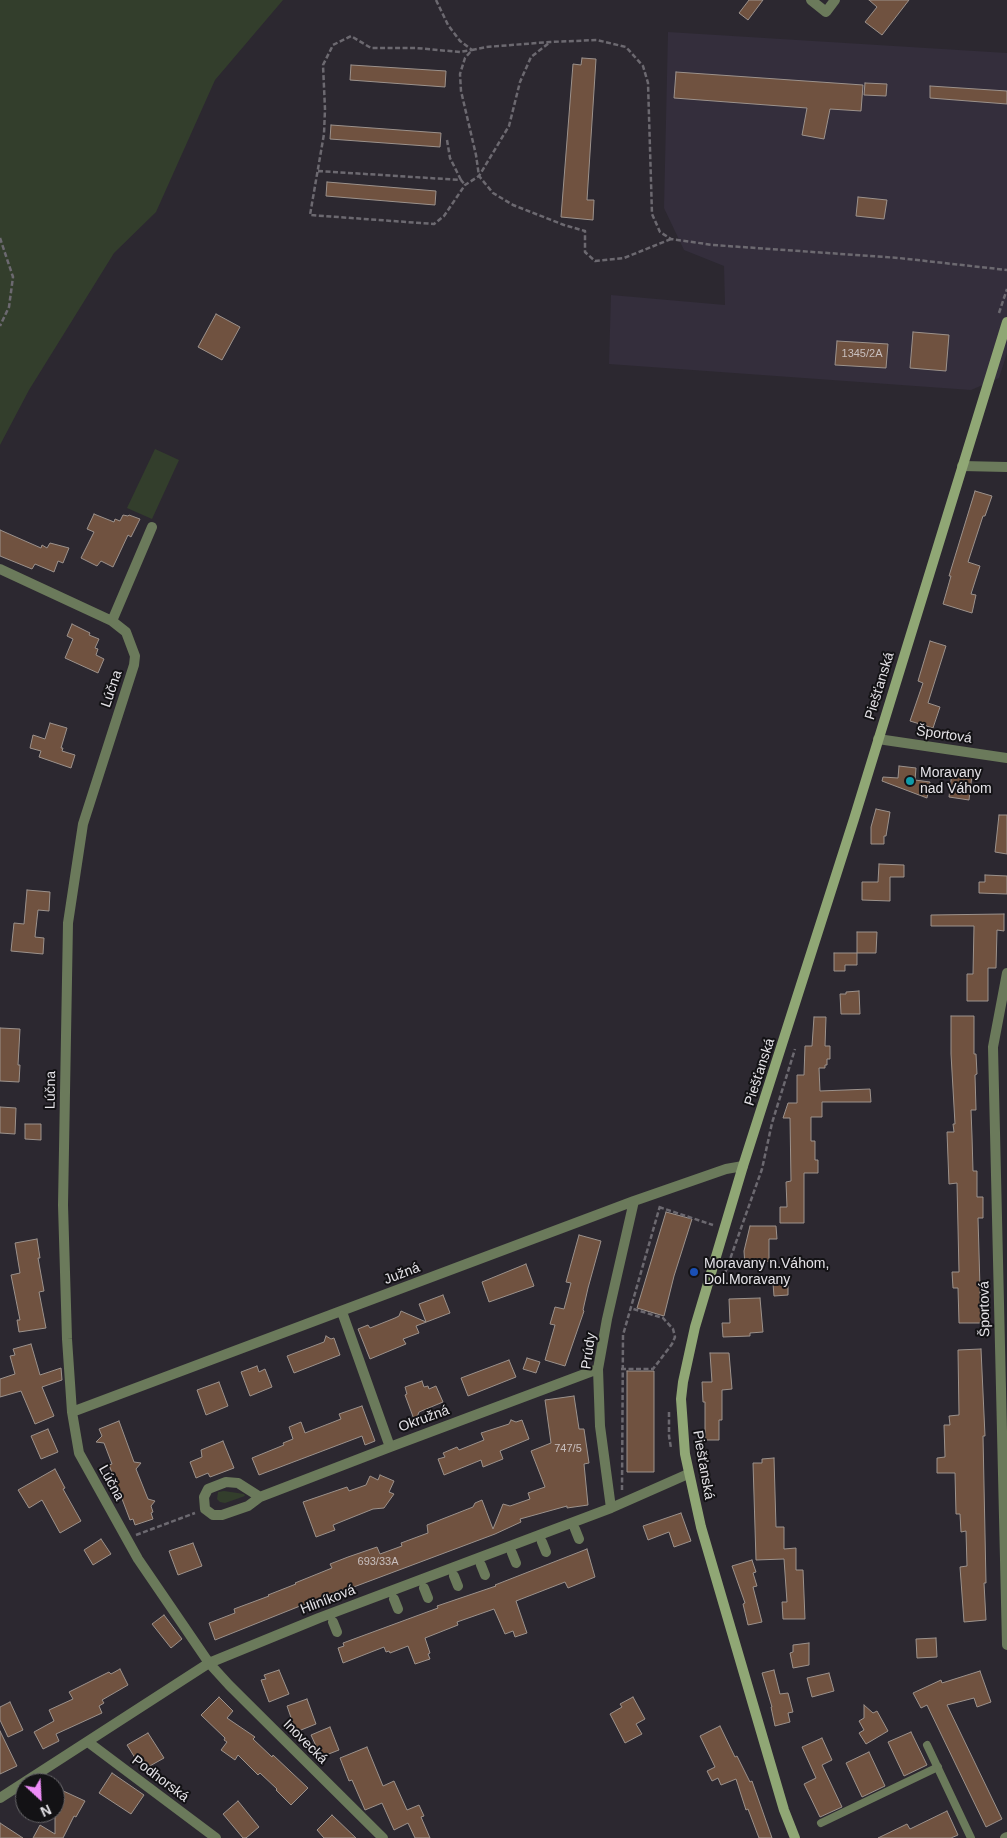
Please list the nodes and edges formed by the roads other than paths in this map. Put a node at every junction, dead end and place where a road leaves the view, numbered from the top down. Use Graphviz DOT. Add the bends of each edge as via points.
graph roads {
  1 [pos="811,0"];
  2 [pos="835,0"];
  3 [pos="1007,322"];
  4 [pos="962,466"];
  5 [pos="1007,467"];
  6 [pos="152,527"];
  7 [pos="0,569"];
  8 [pos="112,621"];
  9 [pos="878,739"];
  10 [pos="1007,758"];
  11 [pos="1007,973"];
  12 [pos="744,1166"];
  13 [pos="634,1201"];
  14 [pos="342,1312"];
  15 [pos="598,1369"];
  16 [pos="72,1412"];
  17 [pos="390,1447"];
  18 [pos="688,1474"];
  19 [pos="260,1497"];
  20 [pos="611,1508"];
  21 [pos="541,1538"];
  22 [pos="546,1552"];
  23 [pos="480,1561"];
  24 [pos="485,1575"];
  25 [pos="332,1618"];
  26 [pos="338,1632"];
  27 [pos="1007,1645"];
  28 [pos="209,1663"];
  29 [pos="88,1742"];
  30 [pos="927,1745"];
  31 [pos="938,1767"];
  32 [pos="0,1798"];
  33 [pos="821,1823"];
  34 [pos="216,1838"];
  35 [pos="384,1838"];
  36 [pos="795,1838"];
  37 [pos="971,1838"];
  1 -- 2 [label="street" via="826,12"];
  3 -- 4 [label="main road, Piešťanská"];
  4 -- 5 [label="street"];
  4 -- 9 [label="main road, Piešťanská"];
  6 -- 8 [label="street"];
  7 -- 8 [label="street, Lúčna"];
  8 -- 16 [label="street, Lúčna" via="126,632 135,656 134,665 83,824 68,922 63,1205"];
  9 -- 10 [label="street, Športová"];
  9 -- 12 [label="main road, Piešťanská"];
  11 -- 27 [label="street, Športová" via="993,1047"];
  12 -- 13 [label="street, Južná" via="726,1169"];
  12 -- 18 [label="main road, Piešťanská" via="689,1349 681,1399"];
  13 -- 14 [label="street, Južná"];
  13 -- 15 [label="street, Prúdy"];
  14 -- 16 [label="street, Južná"];
  14 -- 17 [label="street"];
  15 -- 17 [label="street, Okružná"];
  15 -- 20 [label="street, Prúdy" via="600,1426"];
  16 -- 28 [label="street, Lúčna" via="79,1453 138,1559"];
  17 -- 19 [label="street, Okružná"];
  18 -- 20 [label="street, Hliníková"];
  18 -- 36 [label="main road, Piešťanská" via="763,1742"];
  19 -- 19 [label="street, Okružná" via="238,1483 226,1482 208,1489 204,1498 205,1509 214,1515 222,1515 248,1506"];
  20 -- 21 [label="street, Hliníková" via="576,1530"];
  21 -- 22 [label="street"];
  21 -- 23 [label="street, Hliníková" via="512,1554"];
  23 -- 24 [label="street"];
  23 -- 25 [label="street, Hliníková" via="424,1588"];
  25 -- 26 [label="street"];
  25 -- 28 [label="street, Hliníková"];
  28 -- 29 [label="street, Hliníková"];
  28 -- 35 [label="street, Inovecká"];
  29 -- 32 [label="street, Hliníková"];
  29 -- 34 [label="street, Podhorská"];
  30 -- 31 [label="lane"];
  31 -- 33 [label="lane"];
  31 -- 37 [label="lane"];
}
